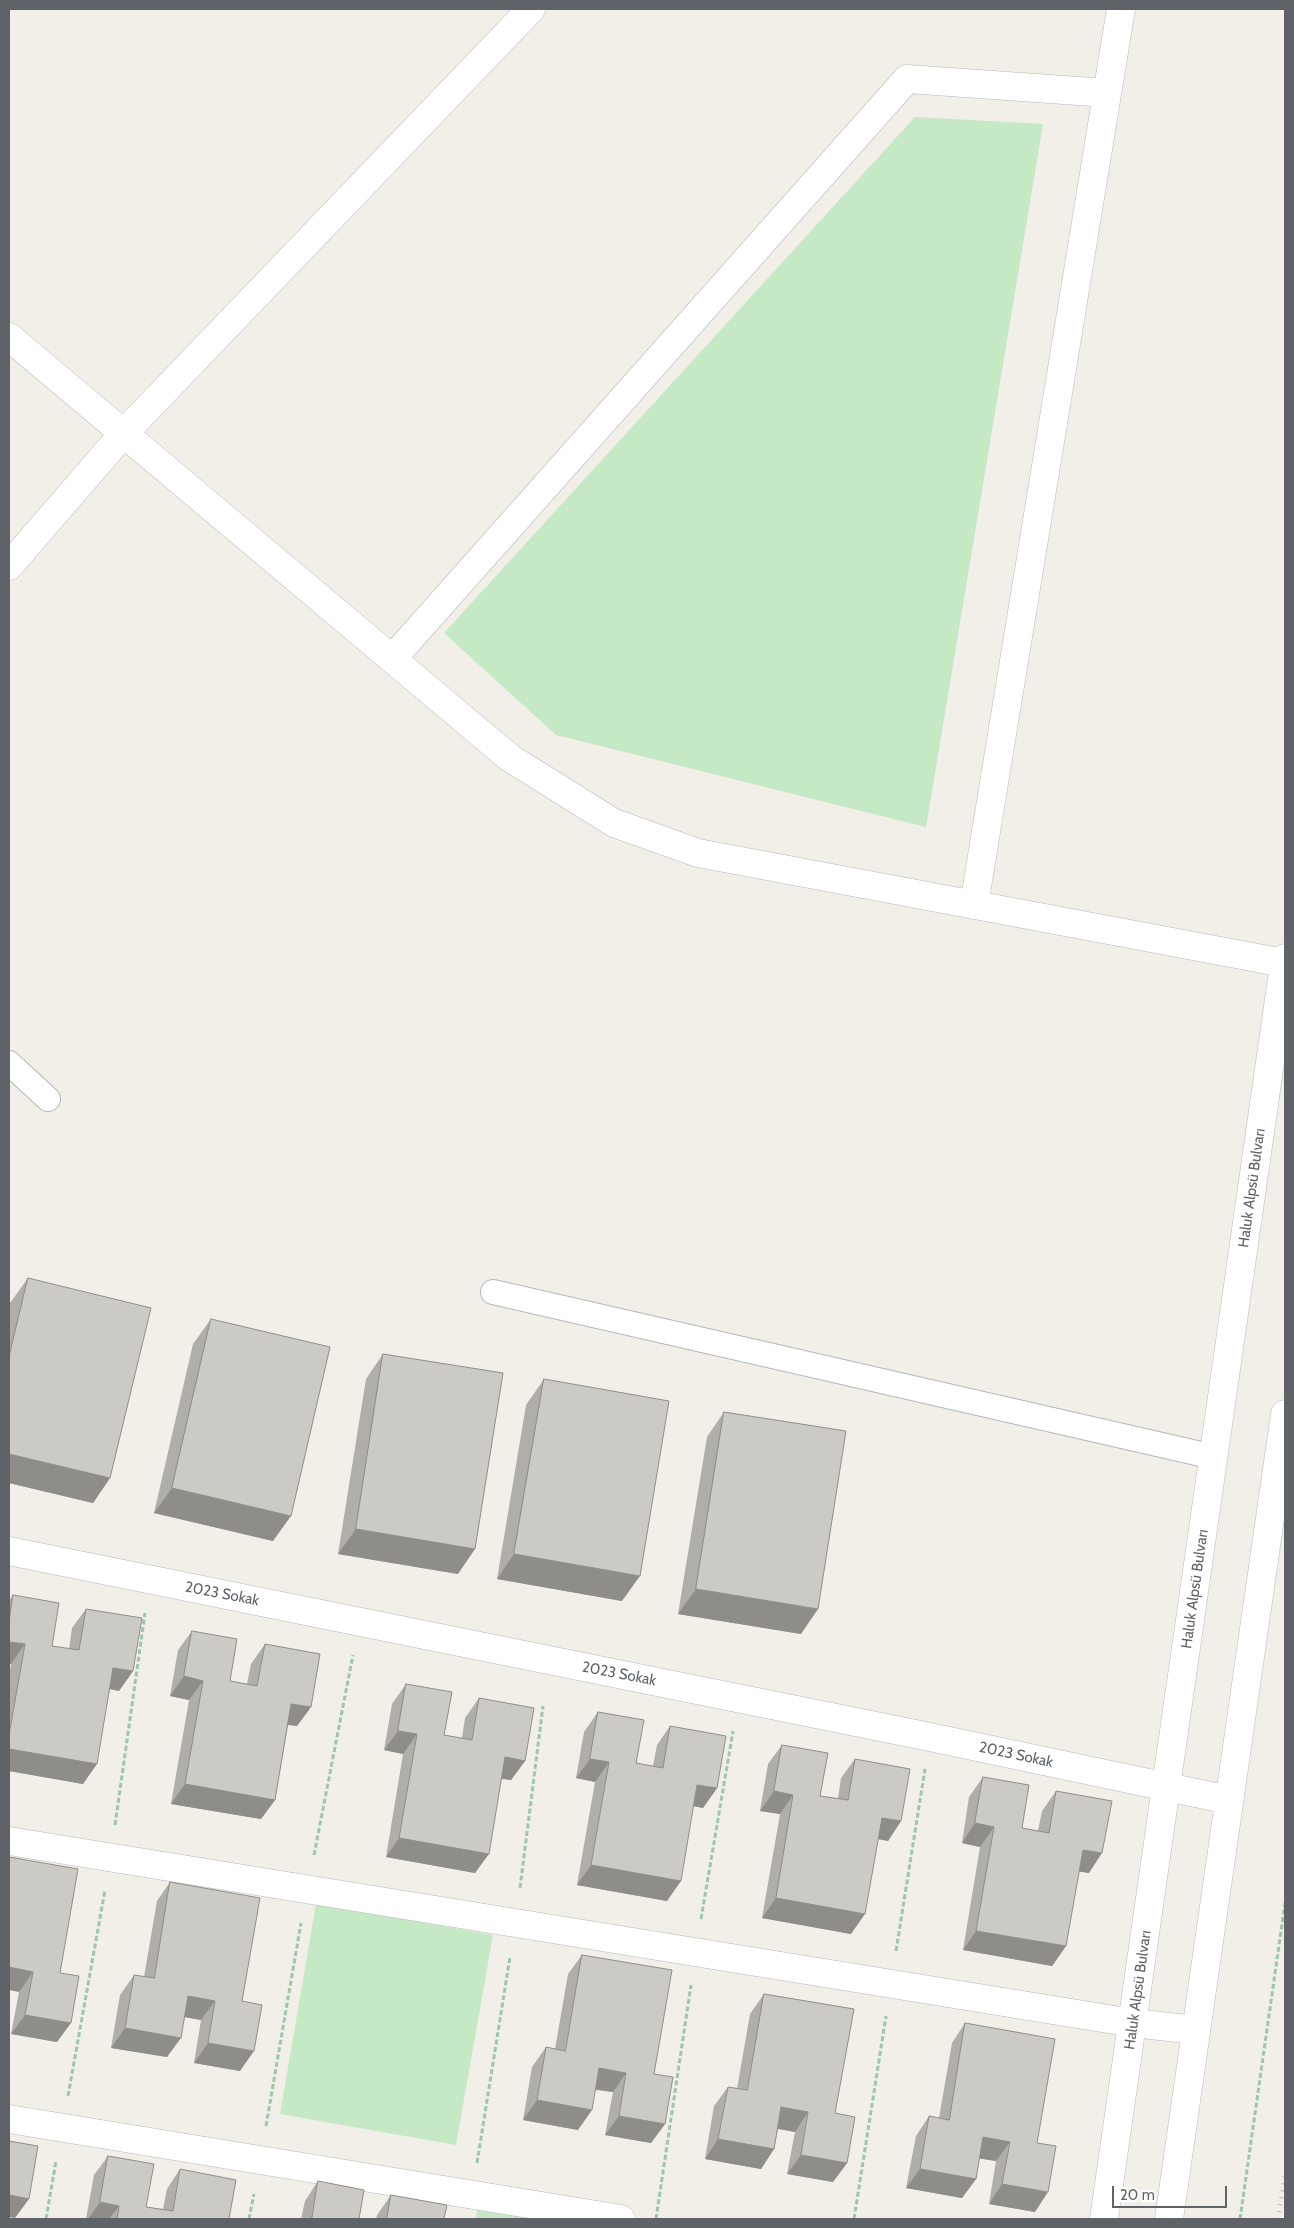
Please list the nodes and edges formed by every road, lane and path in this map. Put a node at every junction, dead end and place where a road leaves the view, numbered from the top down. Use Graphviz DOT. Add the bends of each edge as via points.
graph roads {
  1 [pos="531,9"];
  2 [pos="1121,9"];
  3 [pos="1107,93"];
  4 [pos="9,337"];
  5 [pos="124,434"];
  6 [pos="9,566"];
  7 [pos="392,659"];
  8 [pos="974,905"];
  9 [pos="1285,960"];
  10 [pos="9,1063"];
  11 [pos="48,1098"];
  12 [pos="493,1292"];
  13 [pos="1285,1414"];
  14 [pos="1214,1457"];
  15 [pos="9,1551"];
  16 [pos="145,1612"];
  17 [pos="353,1655"];
  18 [pos="543,1706"];
  19 [pos="1167,1787"];
  20 [pos="1230,1800"];
  21 [pos="9,1841"];
  22 [pos="110,1857"];
  23 [pos="307,1889"];
  24 [pos="1285,1903"];
  25 [pos="516,1923"];
  26 [pos="1133,2023"];
  27 [pos="1196,2030"];
  28 [pos="9,2119"];
  29 [pos="62,2128"];
  30 [pos="260,2160"];
  31 [pos="472,2195"];
  32 [pos="46,2219"];
  33 [pos="249,2219"];
  34 [pos="621,2219"];
  35 [pos="1104,2219"];
  36 [pos="1169,2219"];
  37 [pos="1240,2219"];
  1 -- 5 [label="street"];
  2 -- 3 [label="street"];
  3 -- 7 [label="street" via="907,79"];
  3 -- 8 [label="street"];
  4 -- 5 [label="street"];
  5 -- 6 [label="street"];
  5 -- 7 [label="street"];
  7 -- 8 [label="street" via="510,758 614,823 698,853"];
  8 -- 9 [label="street"];
  9 -- 14 [label="street, Haluk Alpsü Bulvarı"];
  10 -- 11 [label="lane"];
  12 -- 14 [label="lane"];
  13 -- 20 [label="street"];
  14 -- 19 [label="street, Haluk Alpsü Bulvarı"];
  15 -- 19 [label="street, 2023 Sokak"];
  16 -- 22 [label="path"];
  17 -- 23 [label="path"];
  18 -- 25 [label="path"];
  19 -- 20 [label="street, 2023 Sokak"];
  19 -- 26 [label="street, Haluk Alpsü Bulvarı"];
  20 -- 27 [label="street"];
  21 -- 22 [label="street"];
  22 -- 23 [label="street"];
  22 -- 29 [label="path"];
  23 -- 25 [label="street"];
  23 -- 30 [label="path"];
  24 -- 37 [label="path"];
  25 -- 26 [label="street"];
  25 -- 31 [label="path"];
  26 -- 27 [label="street"];
  26 -- 35 [label="street, Haluk Alpsü Bulvarı"];
  27 -- 36 [label="street"];
  28 -- 29 [label="street"];
  29 -- 30 [label="street"];
  29 -- 32 [label="path"];
  30 -- 31 [label="street"];
  30 -- 33 [label="path"];
  31 -- 34 [label="street"];
}
